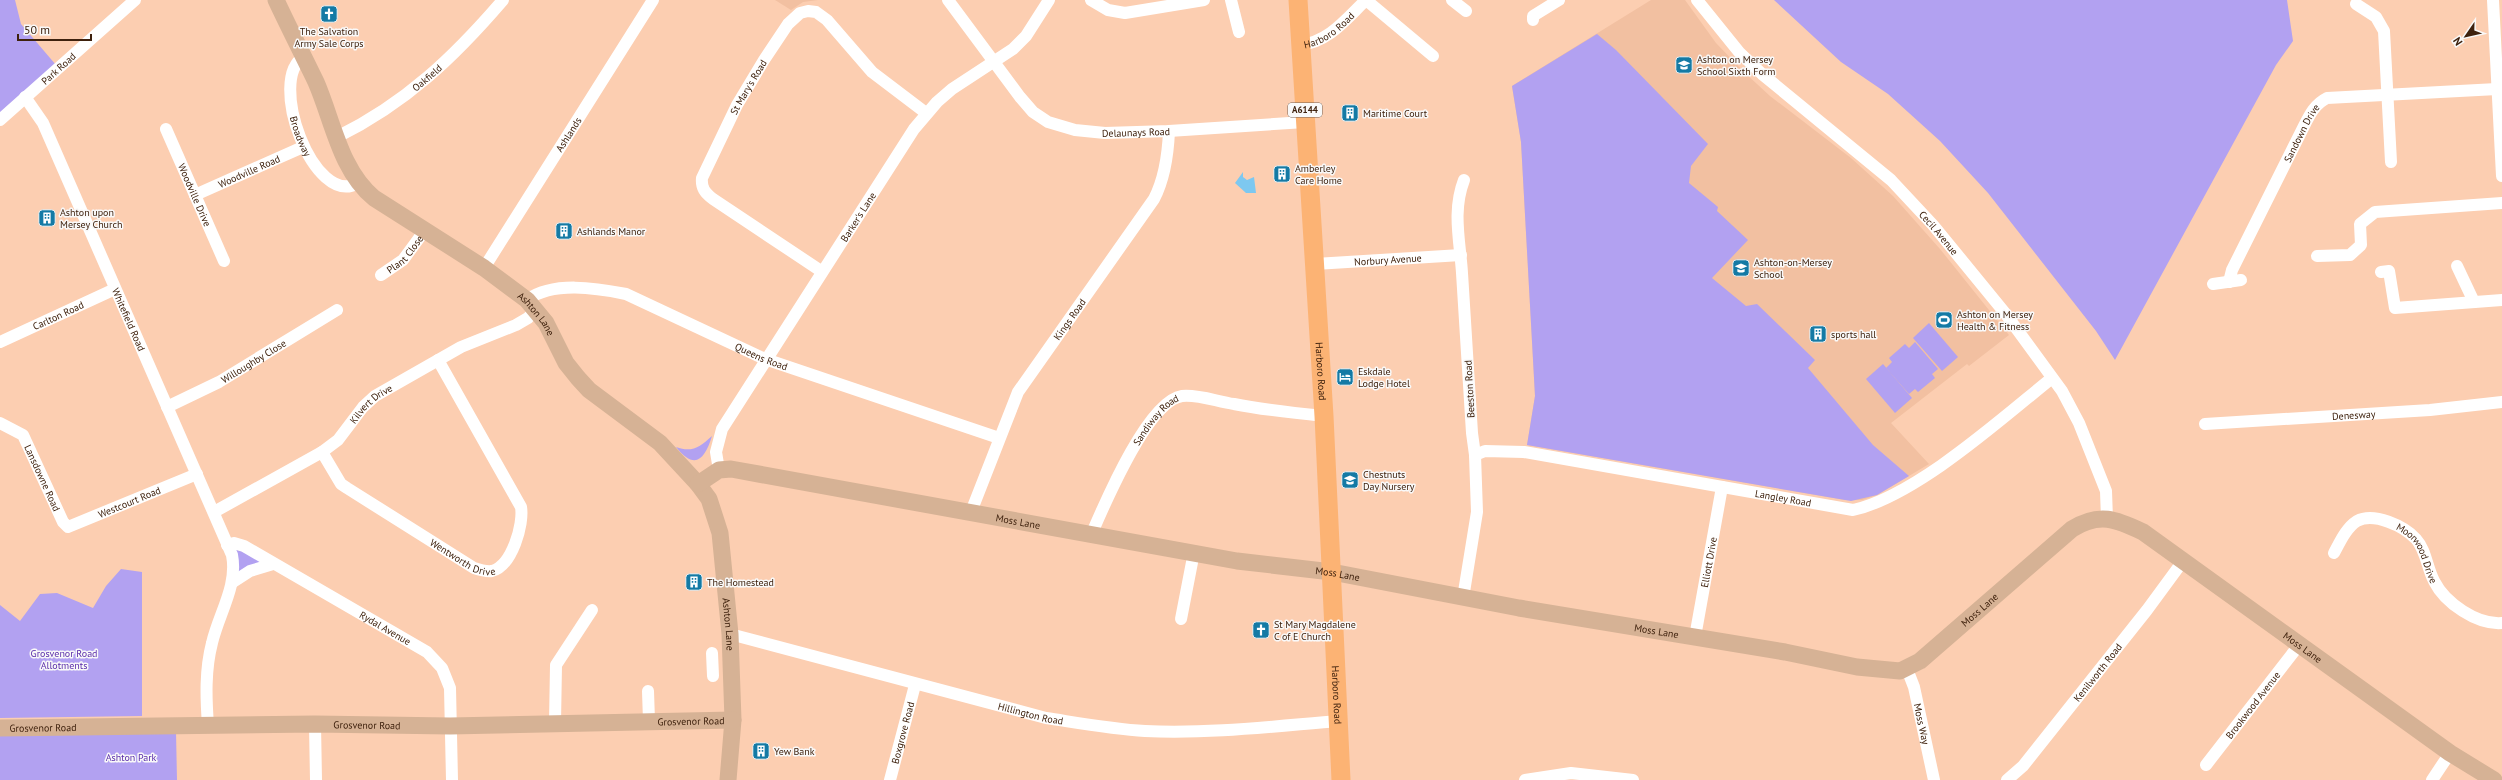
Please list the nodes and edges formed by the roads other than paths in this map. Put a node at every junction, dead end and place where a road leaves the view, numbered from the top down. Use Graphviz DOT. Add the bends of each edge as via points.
graph roads {
  1 [pos="135,0"];
  2 [pos="276,0"];
  3 [pos="503,0"];
  4 [pos="653,0"];
  5 [pos="948,0"];
  6 [pos="1049,0"];
  7 [pos="1091,0"];
  8 [pos="1204,0"];
  9 [pos="1231,0"];
  10 [pos="1298,0"];
  11 [pos="1366,0"];
  12 [pos="1452,0"];
  13 [pos="1559,0"];
  14 [pos="1697,0"];
  15 [pos="2493,0"];
  16 [pos="2356,4"];
  17 [pos="1466,11"];
  18 [pos="1532,14"];
  19 [pos="1239,32"];
  20 [pos="1300,45"];
  21 [pos="1433,56"];
  22 [pos="304,57"];
  23 [pos="996,62"];
  24 [pos="2497,89"];
  25 [pos="2388,94"];
  26 [pos="25,97"];
  27 [pos="926,113"];
  28 [pos="0,120"];
  29 [pos="1305,122"];
  30 [pos="166,129"];
  31 [pos="1169,131"];
  32 [pos="338,137"];
  33 [pos="303,147"];
  34 [pos="2391,162"];
  35 [pos="2502,176"];
  36 [pos="1464,180"];
  37 [pos="358,183"];
  38 [pos="195,195"];
  39 [pos="2502,202"];
  40 [pos="425,230"];
  41 [pos="1461,255"];
  42 [pos="2317,256"];
  43 [pos="224,261"];
  44 [pos="1315,264"];
  45 [pos="2457,266"];
  46 [pos="484,268"];
  47 [pos="821,272"];
  48 [pos="2381,272"];
  49 [pos="381,275"];
  50 [pos="2213,284"];
  51 [pos="115,289"];
  52 [pos="2502,300"];
  53 [pos="2474,302"];
  54 [pos="531,304"];
  55 [pos="337,310"];
  56 [pos="0,342"];
  57 [pos="765,359"];
  58 [pos="438,360"];
  59 [pos="2052,378"];
  60 [pos="2502,402"];
  61 [pos="167,407"];
  62 [pos="1324,416"];
  63 [pos="0,423"];
  64 [pos="2205,424"];
  65 [pos="999,438"];
  66 [pos="322,452"];
  67 [pos="1475,455"];
  68 [pos="719,470"];
  69 [pos="197,474"];
  70 [pos="698,484"];
  71 [pos="1722,487"];
  72 [pos="214,512"];
  73 [pos="971,512"];
  74 [pos="2107,519"];
  75 [pos="63,522"];
  76 [pos="1092,533"];
  77 [pos="228,544"];
  78 [pos="1194,552"];
  79 [pos="2334,553"];
  80 [pos="2183,561"];
  81 [pos="273,564"];
  82 [pos="1332,572"];
  83 [pos="233,582"];
  84 [pos="1463,598"];
  85 [pos="592,610"];
  86 [pos="1181,619"];
  87 [pos="2502,623"];
  88 [pos="730,634"];
  89 [pos="1695,637"];
  90 [pos="2299,644"];
  91 [pos="712,653"];
  92 [pos="731,664"];
  93 [pos="1907,669"];
  94 [pos="915,685"];
  95 [pos="648,691"];
  96 [pos="733,720"];
  97 [pos="649,721"];
  98 [pos="1340,721"];
  99 [pos="555,723"];
  100 [pos="315,724"];
  101 [pos="208,725"];
  102 [pos="450,726"];
  103 [pos="0,728"];
  104 [pos="2450,753"];
  105 [pos="2206,764"];
  106 [pos="316,780"];
  107 [pos="452,780"];
  108 [pos="728,780"];
  109 [pos="890,780"];
  110 [pos="1341,780"];
  111 [pos="1525,780"];
  112 [pos="1633,780"];
  113 [pos="1934,780"];
  114 [pos="2007,780"];
  115 [pos="2432,780"];
  116 [pos="2494,780"];
  1 -- 26 [label="street, Park Road"];
  2 -- 22 [label="street, Ashton Lane"];
  3 -- 32 [label="street, Oakfield" via="463,46 431,76 383,111"];
  4 -- 46 [label="street, Ashlands"];
  5 -- 23 [label="street, Delaunays Road"];
  6 -- 23 [label="street, Barker's Lane" via="1026,36"];
  7 -- 8 [label="street" via="1108,10 1125,13"];
  9 -- 19 [label="street"];
  10 -- 20 [label="main road, A6144"];
  11 -- 20 [label="street, Harboro Road" via="1324,39 1314,44"];
  11 -- 21 [label="street"];
  12 -- 17 [label="street"];
  13 -- 18 [label="street"];
  14 -- 59 [label="street, Cecil Avenue" via="1739,52 1762,74 1891,180 1933,225 1991,295"];
  15 -- 24 [label="street"];
  16 -- 25 [label="street" via="2376,17 2384,31"];
  20 -- 29 [label="main road, Harboro Road / A6144"];
  22 -- 32 [label="street, Ashton Lane"];
  22 -- 33 [label="street, Broadway" via="299,59 292,75 290,102"];
  23 -- 27 [label="street, Barker's Lane" via="952,89"];
  23 -- 31 [label="street, Delaunays Road" via="1033,112 1048,122 1075,130 1105,133"];
  24 -- 25 [label="street, Sandown Drive"];
  24 -- 35 [label="street"];
  25 -- 34 [label="street"];
  25 -- 50 [label="street, Sandown Drive" via="2327,98 2314,108 2232,270 2235,281"];
  26 -- 28 [label="street, Park Road"];
  26 -- 51 [label="street, Whitefield Road" via="43,123"];
  27 -- 47 [label="street, Barker's Lane"];
  27 -- 47 [label="street, St Mary's Road" via="872,72 827,20 816,12 800,14 784,30 737,105 704,173 701,185 705,193"];
  29 -- 31 [label="street, Delaunays Road"];
  29 -- 44 [label="main road, Harboro Road / A6144"];
  30 -- 38 [label="street, Woodville Drive"];
  31 -- 65 [label="street, Kings Road" via="1166,166 1161,186 1154,199 1018,392"];
  32 -- 37 [label="street, Ashton Lane"];
  33 -- 37 [label="street, Broadway" via="320,170 338,186 348,188"];
  33 -- 38 [label="street, Woodville Road"];
  36 -- 41 [label="street, Beeston Road" via="1457,205"];
  37 -- 40 [label="street, Ashton Lane" via="374,198"];
  38 -- 43 [label="street, Woodville Drive"];
  39 -- 42 [label="street" via="2375,212 2360,224 2361,245 2350,255"];
  40 -- 46 [label="street, Ashton Lane"];
  40 -- 49 [label="street, Plant Close" via="403,260"];
  41 -- 44 [label="street, Norbury Avenue"];
  41 -- 67 [label="street, Beeston Road"];
  44 -- 62 [label="main road, Harboro Road / A6144"];
  45 -- 53 [label="street"];
  46 -- 54 [label="street, Ashton Lane"];
  47 -- 57 [label="street, Barker's Lane"];
  48 -- 53 [label="street" via="2389,271 2395,308"];
  51 -- 56 [label="street, Carlton Road"];
  51 -- 61 [label="street, Whitefield Road"];
  52 -- 53 [label="street"];
  54 -- 57 [label="street, Queens Road" via="537,292 547,290 601,289 626,294"];
  54 -- 58 [label="street, Kilvert Drive" via="528,318 479,338"];
  54 -- 70 [label="street, Ashton Lane" via="546,323 566,363 589,390 660,443"];
  55 -- 61 [label="street, Willoughby Close" via="219,382"];
  57 -- 65 [label="street, Queens Road"];
  57 -- 68 [label="street, Barker's Lane" via="722,429 716,459"];
  58 -- 66 [label="street, Kilvert Drive" via="375,396 363,407 338,440"];
  58 -- 66 [label="street, Wentworth Drive" via="521,506 522,521 519,530 509,558 499,568 488,571 474,568 347,488 339,480"];
  59 -- 71 [label="street, Langley Road" via="1942,463 1897,492 1867,507 1853,510 1837,508"];
  59 -- 74 [label="street, Cecil Avenue" via="2079,423 2100,475 2106,491"];
  60 -- 64 [label="street, Denesway" via="2430,410"];
  61 -- 69 [label="street, Whitefield Road"];
  62 -- 76 [label="street, Sandiway Road" via="1263,410 1189,397 1172,400 1162,409 1129,454"];
  62 -- 82 [label="main road, Harboro Road / A6144"];
  63 -- 75 [label="street, Lansdowne Road" via="23,436"];
  65 -- 73 [label="street, Kings Road"];
  66 -- 72 [label="street, Kilvert Drive"];
  67 -- 71 [label="street, Langley Road" via="1485,451 1524,452"];
  67 -- 84 [label="street, Beeston Road" via="1477,512"];
  68 -- 70 [label="street"];
  68 -- 73 [label="street, Moss Lane" via="749,472"];
  69 -- 72 [label="street, Whitefield Road"];
  69 -- 75 [label="street, Westcourt Road" via="71,526 65,526"];
  70 -- 88 [label="street, Ashton Lane" via="709,499 720,533"];
  71 -- 89 [label="street, Elliott Drive"];
  72 -- 77 [label="street, Whitefield Road"];
  73 -- 76 [label="street, Moss Lane"];
  74 -- 80 [label="street, Moss Lane" via="2125,523 2143,532"];
  74 -- 93 [label="street, Moss Lane" via="2090,519 2072,529 1920,661"];
  76 -- 78 [label="street, Moss Lane"];
  77 -- 81 [label="street, Rydal Avenue" via="244,546"];
  77 -- 83 [label="street" via="234,564"];
  78 -- 82 [label="street, Moss Lane" via="1237,561"];
  78 -- 86 [label="street"];
  79 -- 87 [label="street, Moorwood Drive" via="2346,531 2358,521 2367,518 2387,522 2408,532 2417,540 2434,581 2448,598 2468,614"];
  80 -- 90 [label="street, Moss Lane"];
  80 -- 114 [label="street, Kenilworth Road" via="2023,766"];
  81 -- 83 [label="street" via="250,571"];
  81 -- 102 [label="street, Rydal Avenue" via="435,659 447,677 450,688"];
  82 -- 84 [label="street, Moss Lane"];
  82 -- 98 [label="main road, Harboro Road / A6144"];
  83 -- 101 [label="street" via="211,644 206,690"];
  84 -- 89 [label="street, Moss Lane"];
  85 -- 99 [label="street" via="556,665"];
  88 -- 92 [label="street, Ashton Lane"];
  88 -- 94 [label="street, Hillington Road"];
  89 -- 93 [label="street, Moss Lane" via="1857,667 1893,671"];
  90 -- 104 [label="street, Moss Lane"];
  90 -- 105 [label="street, Brookwood Avenue"];
  91 -- 92 [label="street, Ashton Lane" via="712,671"];
  92 -- 96 [label="street, Ashton Lane"];
  93 -- 113 [label="street, Moss Way" via="1914,687"];
  94 -- 98 [label="street, Hillington Road" via="1046,718 1138,730 1197,731"];
  94 -- 109 [label="street, Boxgrove Road"];
  95 -- 97 [label="street"];
  96 -- 97 [label="street, Grosvenor Road"];
  96 -- 108 [label="street, Ashton Lane"];
  97 -- 99 [label="street, Grosvenor Road"];
  98 -- 110 [label="main road, Harboro Road / A6144"];
  99 -- 102 [label="street, Grosvenor Road"];
  100 -- 101 [label="street, Grosvenor Road"];
  100 -- 102 [label="street, Grosvenor Road"];
  100 -- 106 [label="street"];
  101 -- 103 [label="street, Grosvenor Road"];
  102 -- 107 [label="street, Rydal Avenue"];
  104 -- 115 [label="street"];
  104 -- 116 [label="street, Moss Lane"];
  111 -- 112 [label="street" via="1571,773"];
}
